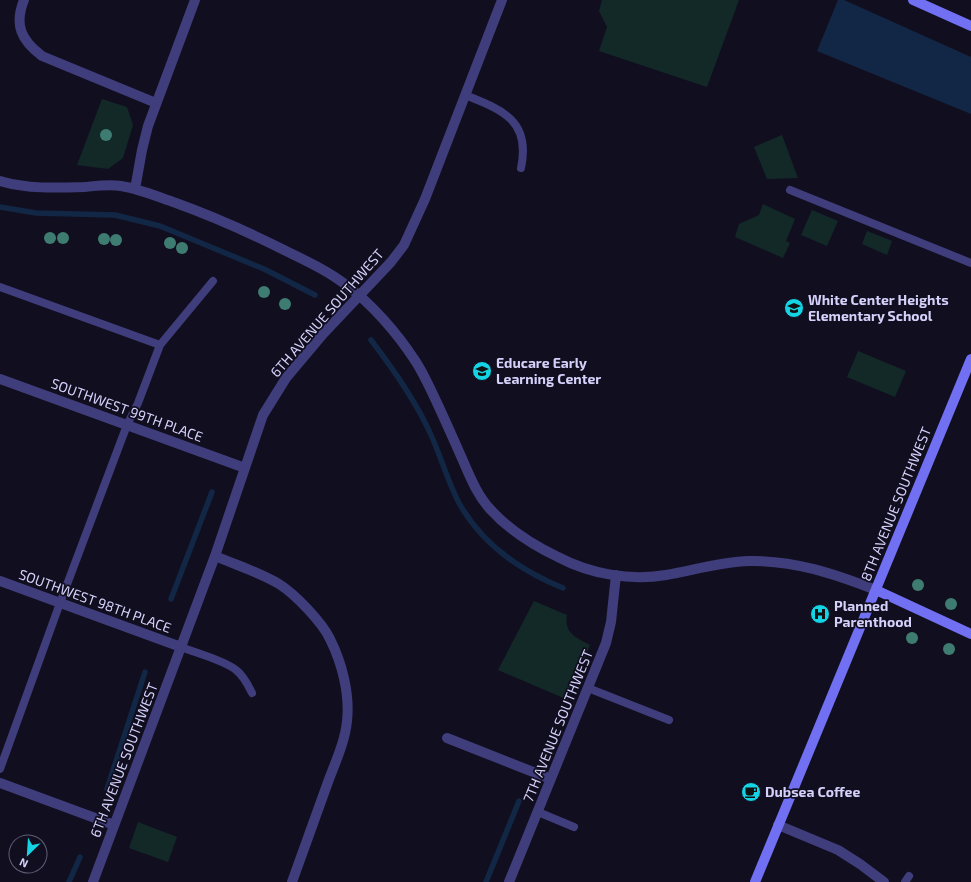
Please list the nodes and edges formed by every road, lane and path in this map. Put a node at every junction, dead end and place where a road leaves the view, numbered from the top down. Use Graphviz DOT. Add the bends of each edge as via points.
graph roads {
  1 [pos="24,0"];
  2 [pos="195,0"];
  3 [pos="502,0"];
  4 [pos="913,0"];
  5 [pos="969,25"];
  6 [pos="465,95"];
  7 [pos="156,103"];
  8 [pos="521,168"];
  9 [pos="0,182"];
  10 [pos="135,189"];
  11 [pos="790,190"];
  12 [pos="971,263"];
  13 [pos="213,281"];
  14 [pos="0,287"];
  15 [pos="359,295"];
  16 [pos="160,345"];
  17 [pos="971,359"];
  18 [pos="0,379"];
  19 [pos="127,425"];
  20 [pos="245,468"];
  21 [pos="215,556"];
  22 [pos="616,575"];
  23 [pos="0,581"];
  24 [pos="876,590"];
  25 [pos="60,603"];
  26 [pos="971,634"];
  27 [pos="181,647"];
  28 [pos="588,688"];
  29 [pos="252,693"];
  30 [pos="669,720"];
  31 [pos="448,738"];
  32 [pos="0,769"];
  33 [pos="551,779"];
  34 [pos="0,783"];
  35 [pos="538,812"];
  36 [pos="114,825"];
  37 [pos="778,825"];
  38 [pos="574,826"];
  39 [pos="93,882"];
  40 [pos="292,882"];
  41 [pos="509,882"];
  42 [pos="755,882"];
  43 [pos="884,882"];
  1 -- 7 [label="street" via="19,23 25,39 42,56"];
  2 -- 7 [label="street"];
  3 -- 6 [label="street, 6TH AVENUE SOUTHWEST"];
  4 -- 5 [label="street"];
  6 -- 8 [label="lane" via="495,107 517,126 524,154"];
  6 -- 15 [label="street, 6TH AVENUE SOUTHWEST" via="425,199 404,245"];
  7 -- 10 [label="street" via="143,144"];
  9 -- 10 [label="street" via="34,187 118,185"];
  10 -- 15 [label="street" via="256,236 314,264"];
  11 -- 12 [label="lane"];
  13 -- 16 [label="lane"];
  14 -- 16 [label="lane"];
  15 -- 20 [label="street, 6TH AVENUE SOUTHWEST" via="286,378 263,415"];
  15 -- 22 [label="street" via="393,331 415,360 474,485 488,507 509,528 561,559 580,567"];
  16 -- 19 [label="lane"];
  17 -- 24 [label="street, 8TH AVENUE SOUTHWEST"];
  18 -- 19 [label="street, SOUTHWEST 99TH PLACE"];
  19 -- 20 [label="street, SOUTHWEST 99TH PLACE"];
  19 -- 25 [label="lane"];
  20 -- 21 [label="street, 6TH AVENUE SOUTHWEST"];
  21 -- 27 [label="street, 6TH AVENUE SOUTHWEST"];
  21 -- 40 [label="street" via="279,584 296,597 330,637 340,664 347,694 347,721 341,747"];
  22 -- 24 [label="street" via="663,575 731,562 783,562 814,568"];
  22 -- 28 [label="street, 7TH AVENUE SOUTHWEST" via="606,643"];
  23 -- 25 [label="street, SOUTHWEST 98TH PLACE"];
  24 -- 26 [label="street"];
  24 -- 37 [label="street, 8TH AVENUE SOUTHWEST"];
  25 -- 27 [label="street, SOUTHWEST 98TH PLACE"];
  25 -- 32 [label="lane"];
  27 -- 29 [label="lane" via="236,670 246,680"];
  27 -- 36 [label="street, 6TH AVENUE SOUTHWEST"];
  28 -- 30 [label="lane"];
  28 -- 33 [label="street, 7TH AVENUE SOUTHWEST"];
  31 -- 33 [label="street"];
  33 -- 35 [label="street, 7TH AVENUE SOUTHWEST"];
  34 -- 36 [label="street"];
  35 -- 38 [label="lane"];
  35 -- 41 [label="street, 7TH AVENUE SOUTHWEST"];
  36 -- 39 [label="street, 6TH AVENUE SOUTHWEST"];
  37 -- 42 [label="street, 8TH AVENUE SOUTHWEST"];
  37 -- 43 [label="street" via="838,850"];
}
